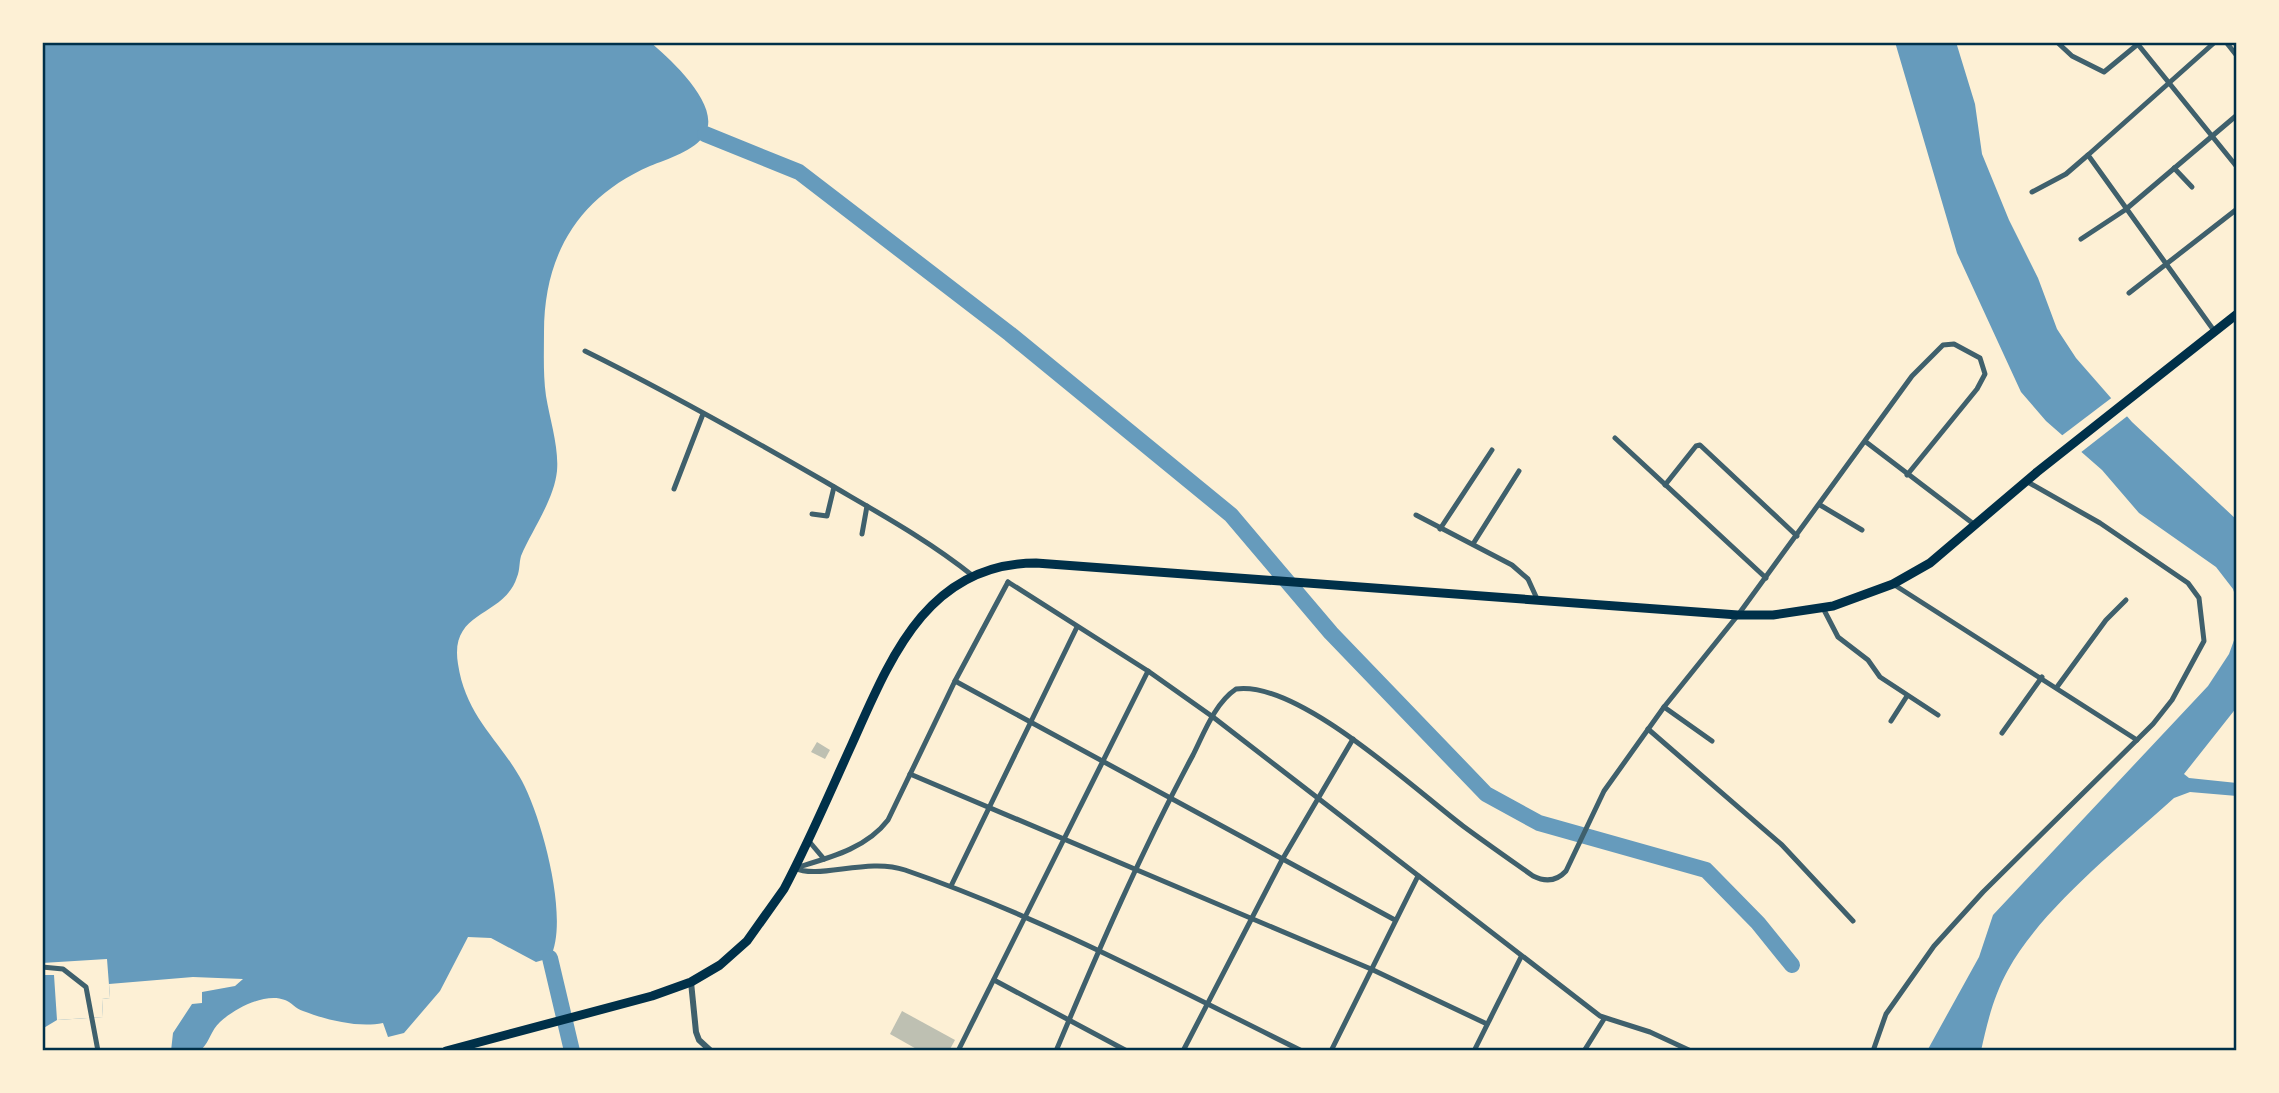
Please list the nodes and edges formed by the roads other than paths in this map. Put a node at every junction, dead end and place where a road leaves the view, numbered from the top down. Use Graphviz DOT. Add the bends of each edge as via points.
graph roads {
  1 [pos="2057,42"];
  2 [pos="2215,42"];
  3 [pos="2226,42"];
  4 [pos="2137,43"];
  5 [pos="2237,56"];
  6 [pos="2170,82"];
  7 [pos="2237,116"];
  8 [pos="2213,135"];
  9 [pos="2088,155"];
  10 [pos="2237,167"];
  11 [pos="2174,168"];
  12 [pos="2192,187"];
  13 [pos="2032,192"];
  14 [pos="2237,209"];
  15 [pos="2125,210"];
  16 [pos="2081,239"];
  17 [pos="2165,265"];
  18 [pos="2130,293"];
  19 [pos="2237,314"];
  20 [pos="2215,332"];
  21 [pos="585,351"];
  22 [pos="703,414"];
  23 [pos="1615,438"];
  24 [pos="1866,442"];
  25 [pos="1492,450"];
  26 [pos="1519,471"];
  27 [pos="1907,475"];
  28 [pos="2026,481"];
  29 [pos="1665,485"];
  30 [pos="834,487"];
  31 [pos="674,489"];
  32 [pos="1820,505"];
  33 [pos="867,506"];
  34 [pos="812,514"];
  35 [pos="1416,515"];
  36 [pos="1977,526"];
  37 [pos="1440,529"];
  38 [pos="1863,530"];
  39 [pos="862,534"];
  40 [pos="1797,536"];
  41 [pos="1473,544"];
  42 [pos="1004,566"];
  43 [pos="973,576"];
  44 [pos="1766,578"];
  45 [pos="1008,582"];
  46 [pos="1893,584"];
  47 [pos="2126,600"];
  48 [pos="1538,601"];
  49 [pos="1823,608"];
  50 [pos="1738,615"];
  51 [pos="1077,627"];
  52 [pos="1148,671"];
  53 [pos="2042,677"];
  54 [pos="955,681"];
  55 [pos="2057,687"];
  56 [pos="1907,696"];
  57 [pos="1664,707"];
  58 [pos="1938,715"];
  59 [pos="1213,718"];
  60 [pos="1029,721"];
  61 [pos="1891,721"];
  62 [pos="1648,729"];
  63 [pos="2002,733"];
  64 [pos="1353,739"];
  65 [pos="2137,740"];
  66 [pos="1712,741"];
  67 [pos="1102,761"];
  68 [pos="910,774"];
  69 [pos="1317,797"];
  70 [pos="1170,798"];
  71 [pos="989,806"];
  72 [pos="808,839"];
  73 [pos="1066,839"];
  74 [pos="824,859"];
  75 [pos="1282,860"];
  76 [pos="795,868"];
  77 [pos="1137,869"];
  78 [pos="1418,876"];
  79 [pos="951,886"];
  80 [pos="1026,919"];
  81 [pos="1252,919"];
  82 [pos="1395,920"];
  83 [pos="1853,921"];
  84 [pos="1100,952"];
  85 [pos="1521,957"];
  86 [pos="42,967"];
  87 [pos="1371,970"];
  88 [pos="994,980"];
  89 [pos="691,982"];
  90 [pos="1208,1005"];
  91 [pos="1604,1019"];
  92 [pos="1069,1020"];
  93 [pos="1487,1024"];
  94 [pos="98,1051"];
  95 [pos="446,1051"];
  96 [pos="711,1051"];
  97 [pos="958,1051"];
  98 [pos="1056,1051"];
  99 [pos="1127,1051"];
  100 [pos="1183,1051"];
  101 [pos="1302,1051"];
  102 [pos="1331,1051"];
  103 [pos="1474,1051"];
  104 [pos="1584,1051"];
  105 [pos="1691,1051"];
  106 [pos="1873,1051"];
  1 -- 4 [label="street" via="2072,57 2104,72"];
  2 -- 6 [label="street"];
  3 -- 5 [label="street"];
  4 -- 6 [label="street"];
  6 -- 8 [label="street"];
  6 -- 9 [label="street"];
  7 -- 8 [label="street"];
  8 -- 10 [label="street"];
  8 -- 11 [label="street"];
  9 -- 13 [label="street" via="2066,174"];
  9 -- 15 [label="street"];
  11 -- 12 [label="street"];
  11 -- 15 [label="street"];
  14 -- 17 [label="street"];
  15 -- 16 [label="street"];
  15 -- 17 [label="street"];
  17 -- 18 [label="street"];
  17 -- 20 [label="street"];
  19 -- 20 [label="highway"];
  20 -- 28 [label="highway"];
  21 -- 22 [label="street"];
  22 -- 30 [label="street"];
  22 -- 31 [label="street"];
  23 -- 29 [label="street"];
  24 -- 27 [label="street"];
  24 -- 27 [label="street" via="1912,376 1943,345 1954,344 1980,358 1985,368 1982,383"];
  24 -- 32 [label="street"];
  25 -- 37 [label="street"];
  26 -- 41 [label="street"];
  27 -- 36 [label="street"];
  28 -- 36 [label="highway"];
  28 -- 65 [label="street" via="2101,523 2188,583 2199,598 2204,641 2172,700"];
  29 -- 40 [label="street" via="1700,445"];
  29 -- 44 [label="street"];
  30 -- 33 [label="street"];
  30 -- 34 [label="street" via="827,516"];
  32 -- 38 [label="street"];
  32 -- 40 [label="street"];
  33 -- 39 [label="street"];
  33 -- 43 [label="street" via="928,542"];
  35 -- 37 [label="street"];
  36 -- 46 [label="highway" via="1930,563"];
  37 -- 41 [label="street"];
  40 -- 44 [label="street"];
  41 -- 48 [label="street" via="1520,571"];
  42 -- 43 [label="highway"];
  42 -- 45 [label="street"];
  42 -- 48 [label="highway" via="1037,563 1163,570"];
  43 -- 72 [label="highway" via="932,604 900,644"];
  44 -- 50 [label="street"];
  45 -- 51 [label="street"];
  45 -- 54 [label="street"];
  46 -- 49 [label="highway"];
  46 -- 53 [label="street"];
  47 -- 55 [label="street"];
  48 -- 50 [label="highway"];
  49 -- 50 [label="highway"];
  49 -- 56 [label="street" via="1838,637"];
  50 -- 57 [label="street"];
  51 -- 52 [label="street"];
  51 -- 60 [label="street"];
  52 -- 59 [label="street"];
  52 -- 67 [label="street"];
  53 -- 55 [label="street"];
  53 -- 63 [label="street"];
  54 -- 60 [label="street"];
  54 -- 68 [label="street"];
  55 -- 65 [label="street"];
  56 -- 58 [label="street"];
  56 -- 61 [label="street"];
  57 -- 62 [label="street"];
  57 -- 66 [label="street"];
  59 -- 64 [label="street" via="1230,693 1250,688 1299,706"];
  59 -- 69 [label="street"];
  59 -- 70 [label="street"];
  60 -- 67 [label="street"];
  60 -- 71 [label="street"];
  62 -- 64 [label="street" via="1604,791 1561,876 1549,881 1532,876"];
  62 -- 83 [label="street" via="1782,845"];
  64 -- 69 [label="street"];
  65 -- 106 [label="street" via="1934,946 1886,1014"];
  67 -- 70 [label="street"];
  67 -- 73 [label="street"];
  68 -- 71 [label="street"];
  68 -- 74 [label="street" via="879,832"];
  69 -- 75 [label="street"];
  69 -- 78 [label="street"];
  70 -- 75 [label="street"];
  70 -- 77 [label="street"];
  71 -- 73 [label="street"];
  71 -- 79 [label="street"];
  72 -- 74 [label="street"];
  72 -- 76 [label="highway"];
  73 -- 77 [label="street"];
  73 -- 80 [label="street"];
  74 -- 76 [label="street"];
  75 -- 81 [label="street"];
  75 -- 82 [label="street"];
  76 -- 79 [label="street" via="810,873 883,865"];
  76 -- 89 [label="highway" via="747,942"];
  77 -- 81 [label="street"];
  77 -- 84 [label="street"];
  78 -- 82 [label="street"];
  78 -- 85 [label="street"];
  79 -- 80 [label="street"];
  80 -- 84 [label="street"];
  80 -- 88 [label="street"];
  81 -- 87 [label="street"];
  81 -- 90 [label="street"];
  82 -- 87 [label="street"];
  84 -- 90 [label="street"];
  84 -- 92 [label="street"];
  85 -- 91 [label="street"];
  85 -- 93 [label="street"];
  86 -- 94 [label="street" via="63,969 86,987"];
  87 -- 93 [label="street"];
  87 -- 102 [label="street"];
  88 -- 92 [label="street"];
  88 -- 97 [label="street"];
  89 -- 95 [label="highway"];
  89 -- 96 [label="street" via="696,1032"];
  90 -- 100 [label="street"];
  90 -- 101 [label="street"];
  91 -- 104 [label="street"];
  91 -- 105 [label="street" via="1650,1032"];
  92 -- 98 [label="street"];
  92 -- 99 [label="street"];
  93 -- 103 [label="street"];
}
